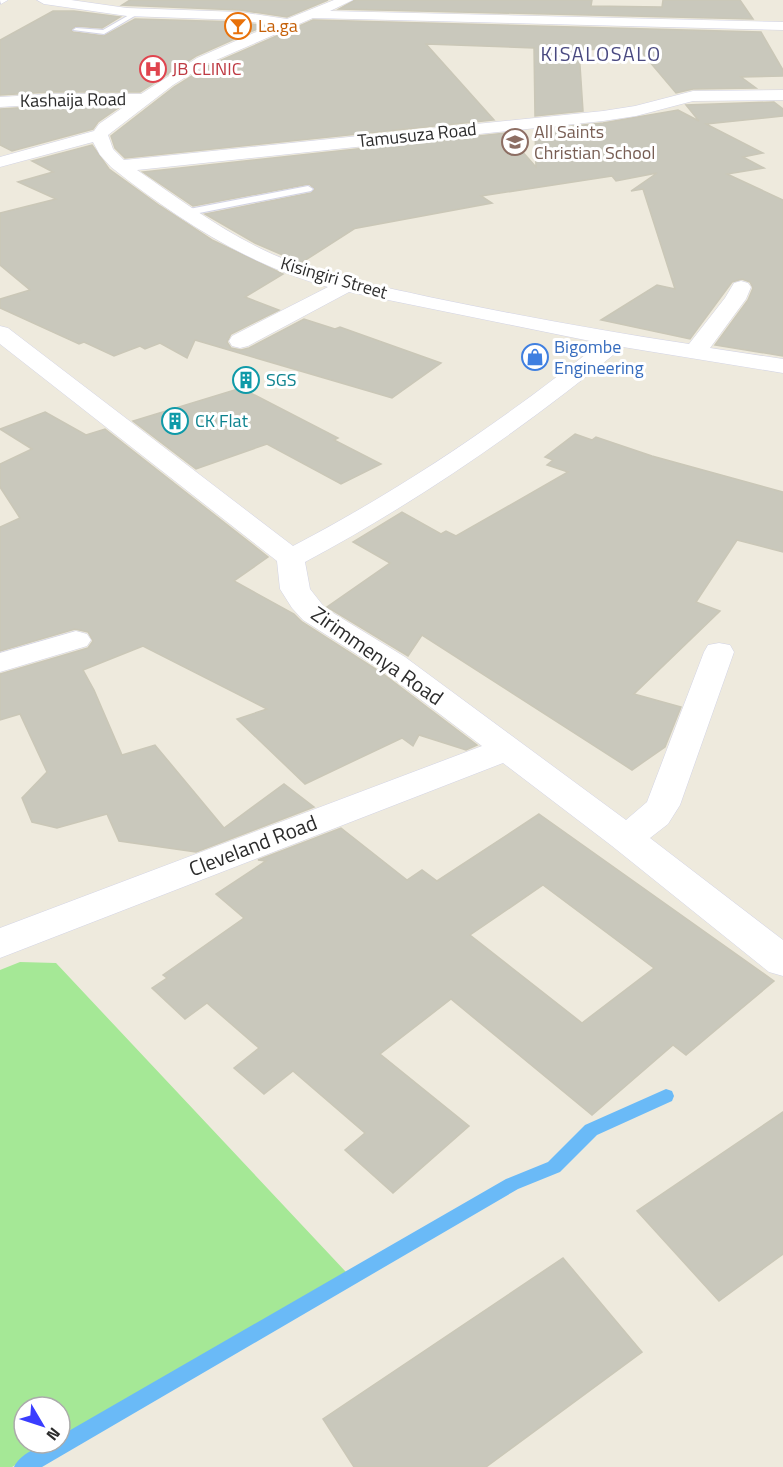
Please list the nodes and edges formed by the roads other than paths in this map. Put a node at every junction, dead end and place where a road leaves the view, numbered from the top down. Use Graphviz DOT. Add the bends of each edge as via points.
graph roads {
  1 [pos="44,0"];
  2 [pos="346,0"];
  3 [pos="645,8"];
  4 [pos="136,13"];
  5 [pos="312,15"];
  6 [pos="290,23"];
  7 [pos="641,23"];
  8 [pos="783,26"];
  9 [pos="76,30"];
  10 [pos="783,95"];
  11 [pos="147,99"];
  12 [pos="0,102"];
  13 [pos="100,135"];
  14 [pos="0,162"];
  15 [pos="121,166"];
  16 [pos="308,189"];
  17 [pos="184,213"];
  18 [pos="347,285"];
  19 [pos="741,287"];
  20 [pos="0,333"];
  21 [pos="240,341"];
  22 [pos="617,341"];
  23 [pos="695,352"];
  24 [pos="783,366"];
  25 [pos="291,558"];
  26 [pos="76,640"];
  27 [pos="719,652"];
  28 [pos="0,663"];
  29 [pos="507,749"];
  30 [pos="625,837"];
  31 [pos="0,943"];
  32 [pos="783,961"];
  1 -- 4 [label="street"];
  2 -- 5 [label="street"];
  3 -- 7 [label="street"];
  4 -- 6 [label="street" via="240,16"];
  4 -- 9 [label="lane" via="104,32"];
  5 -- 6 [label="street"];
  5 -- 7 [label="street"];
  6 -- 11 [label="street" via="202,61"];
  7 -- 8 [label="street"];
  10 -- 15 [label="street, Tamusuza Road" via="693,96 603,116"];
  11 -- 12 [label="street, Kashaija Road"];
  11 -- 13 [label="street"];
  13 -- 14 [label="street"];
  13 -- 15 [label="street, Kisingiri Street" via="105,153"];
  15 -- 17 [label="street, Kisingiri Street"];
  16 -- 17 [label="lane"];
  17 -- 18 [label="street, Kisingiri Street" via="284,266"];
  18 -- 21 [label="street"];
  18 -- 22 [label="street, Kisingiri Street"];
  19 -- 23 [label="street"];
  20 -- 25 [label="street"];
  22 -- 23 [label="street, Kisingiri Street"];
  22 -- 25 [label="street" via="507,427"];
  23 -- 24 [label="street, Kisingiri Street"];
  25 -- 29 [label="street, Zirimmenya Road" via="293,586 304,606 394,664"];
  26 -- 28 [label="street"];
  27 -- 30 [label="street" via="663,805 656,816"];
  29 -- 30 [label="street, Zirimmenya Road"];
  29 -- 31 [label="street, Cleveland Road"];
  30 -- 32 [label="street, Zirimmenya Road"];
}
